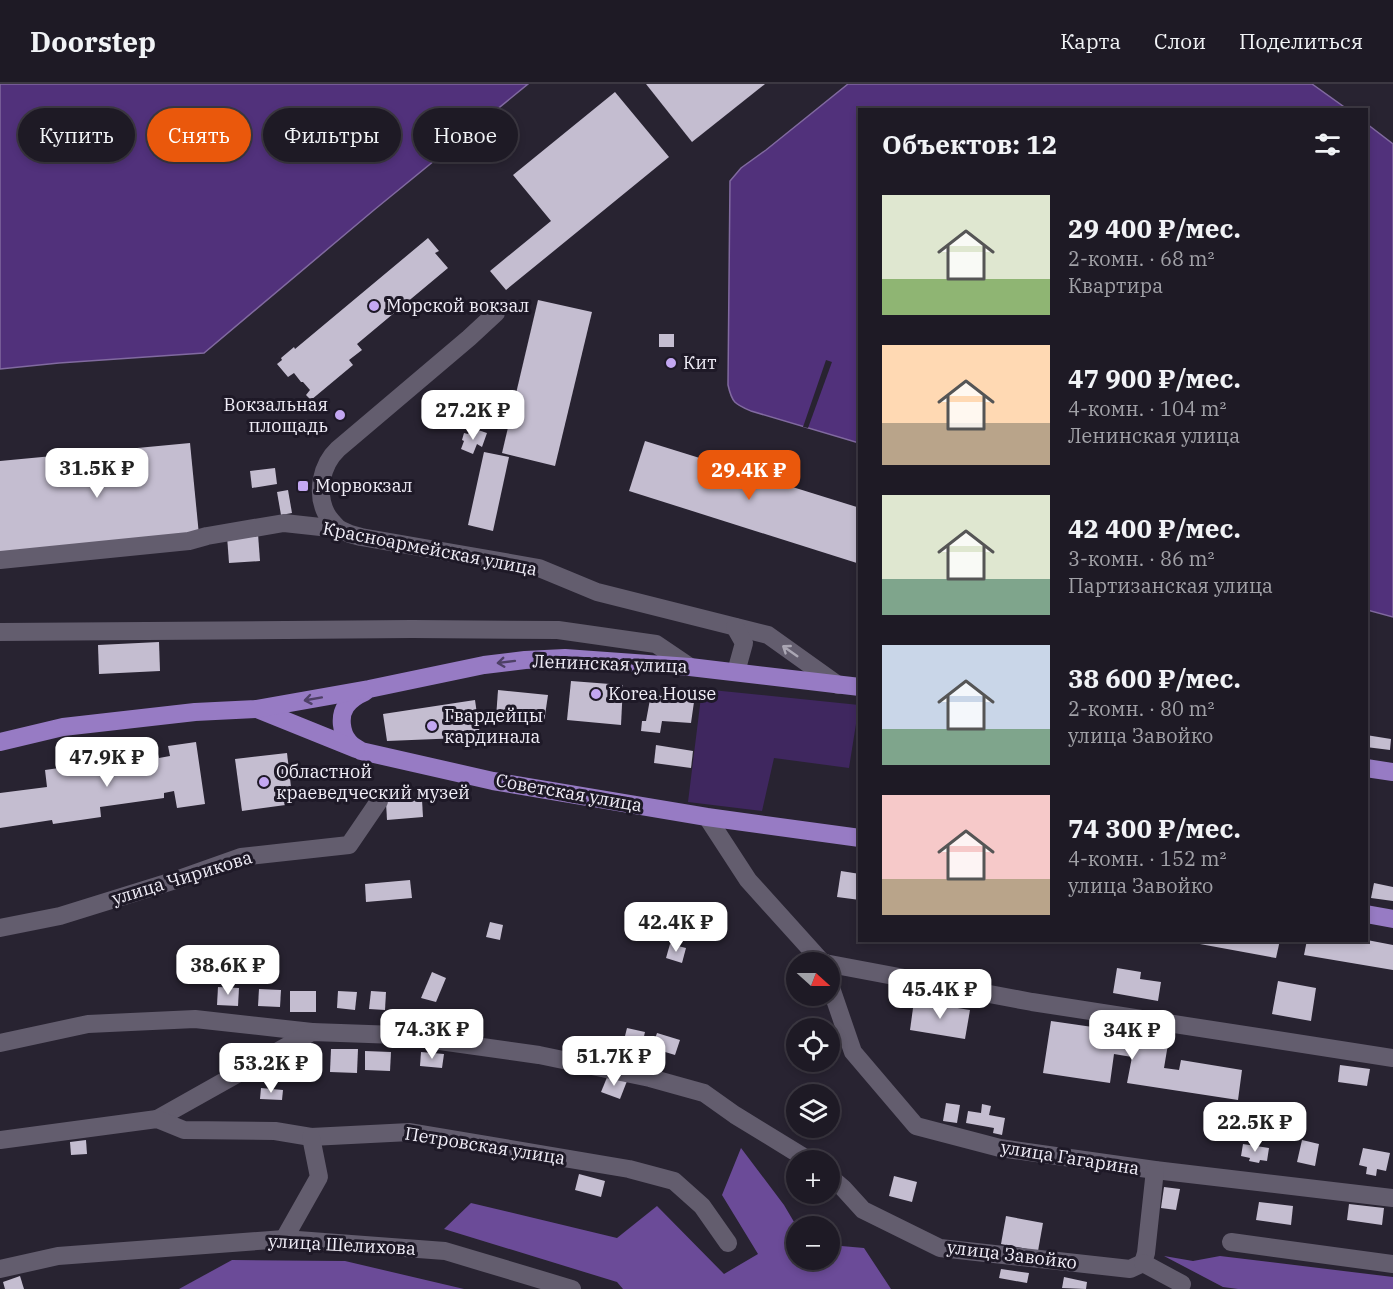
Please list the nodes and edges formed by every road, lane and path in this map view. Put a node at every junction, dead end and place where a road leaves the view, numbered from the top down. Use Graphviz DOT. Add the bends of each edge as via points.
graph roads {
  1 [pos="496,313"];
  2 [pos="339,529"];
  3 [pos="0,560"];
  4 [pos="735,627"];
  5 [pos="0,632"];
  6 [pos="690,667"];
  7 [pos="736,672"];
  8 [pos="838,685"];
  9 [pos="858,687"];
  10 [pos="369,689"];
  11 [pos="256,709"];
  12 [pos="0,742"];
  13 [pos="361,751"];
  14 [pos="1368,768"];
  15 [pos="1393,772"];
  16 [pos="379,801"];
  17 [pos="707,817"];
  18 [pos="858,838"];
  19 [pos="1368,914"];
  20 [pos="1393,918"];
  21 [pos="0,928"];
  22 [pos="815,952"];
  23 [pos="840,966"];
  24 [pos="837,1006"];
  25 [pos="312,1032"];
  26 [pos="0,1043"];
  27 [pos="1393,1058"];
  28 [pos="157,1119"];
  29 [pos="311,1137"];
  30 [pos="0,1140"];
  31 [pos="792,1150"];
  32 [pos="1155,1170"];
  33 [pos="840,1185"];
  34 [pos="1393,1198"];
  35 [pos="284,1239"];
  36 [pos="1231,1242"];
  37 [pos="728,1243"];
  38 [pos="1143,1263"];
  39 [pos="1393,1264"];
  40 [pos="0,1269"];
  41 [pos="1182,1284"];
  42 [pos="572,1289"];
  1 -- 2 [label="street" via="330,458 323,475 322,495 328,516"];
  2 -- 3 [label="street, Красноармейская улица" via="284,523 189,541"];
  2 -- 4 [label="street, Красноармейская улица" via="361,537 538,568 597,592"];
  4 -- 7 [label="street" via="744,643"];
  8 -- 4 [label="street, Красноармейская улица, one-way" via="768,635"];
  5 -- 6 [label="street" via="558,630 656,644"];
  6 -- 7 [label="main road, Ленинская улица"];
  6 -- 10 [label="main road, Ленинская улица, one-way" via="565,658 525,660"];
  7 -- 8 [label="main road, Ленинская улица"];
  8 -- 9 [label="main road, Ленинская улица"];
  10 -- 11 [label="main road, Ленинская улица, one-way"];
  10 -- 13 [label="main road" via="354,697 342,716 345,736"];
  11 -- 12 [label="main road, Ленинская улица" via="63,728"];
  11 -- 13 [label="main road, Ленинская улица"];
  13 -- 17 [label="main road, Советская улица" via="493,781"];
  14 -- 15 [label="main road"];
  16 -- 21 [label="street, улица Чирикова" via="349,845 242,857 60,916"];
  17 -- 18 [label="main road, Советская улица"];
  17 -- 22 [label="street" via="748,880"];
  19 -- 20 [label="main road"];
  23 -- 27 [label="street" via="1032,1002"];
  24 -- 32 [label="street, улица Гагарина" via="853,1052 916,1126 1000,1148"];
  25 -- 26 [label="street" via="195,1019 88,1024"];
  25 -- 28 [label="street"];
  25 -- 31 [label="street" via="398,1035 539,1054 650,1078 704,1093"];
  28 -- 29 [label="street, Петровская улица" via="184,1130 275,1131"];
  28 -- 30 [label="street, Петровская улица"];
  29 -- 35 [label="street" via="319,1177"];
  29 -- 37 [label="street, Петровская улица" via="410,1132 629,1169 674,1181 702,1206"];
  32 -- 34 [label="street, улица Гагарина"];
  32 -- 38 [label="street"];
  33 -- 38 [label="street, улица Завойко" via="863,1210 940,1248 1130,1269"];
  35 -- 40 [label="street, улица Шелихова" via="58,1256"];
  35 -- 42 [label="street, улица Шелихова" via="445,1251"];
  36 -- 39 [label="street"];
  38 -- 41 [label="street"];
}
